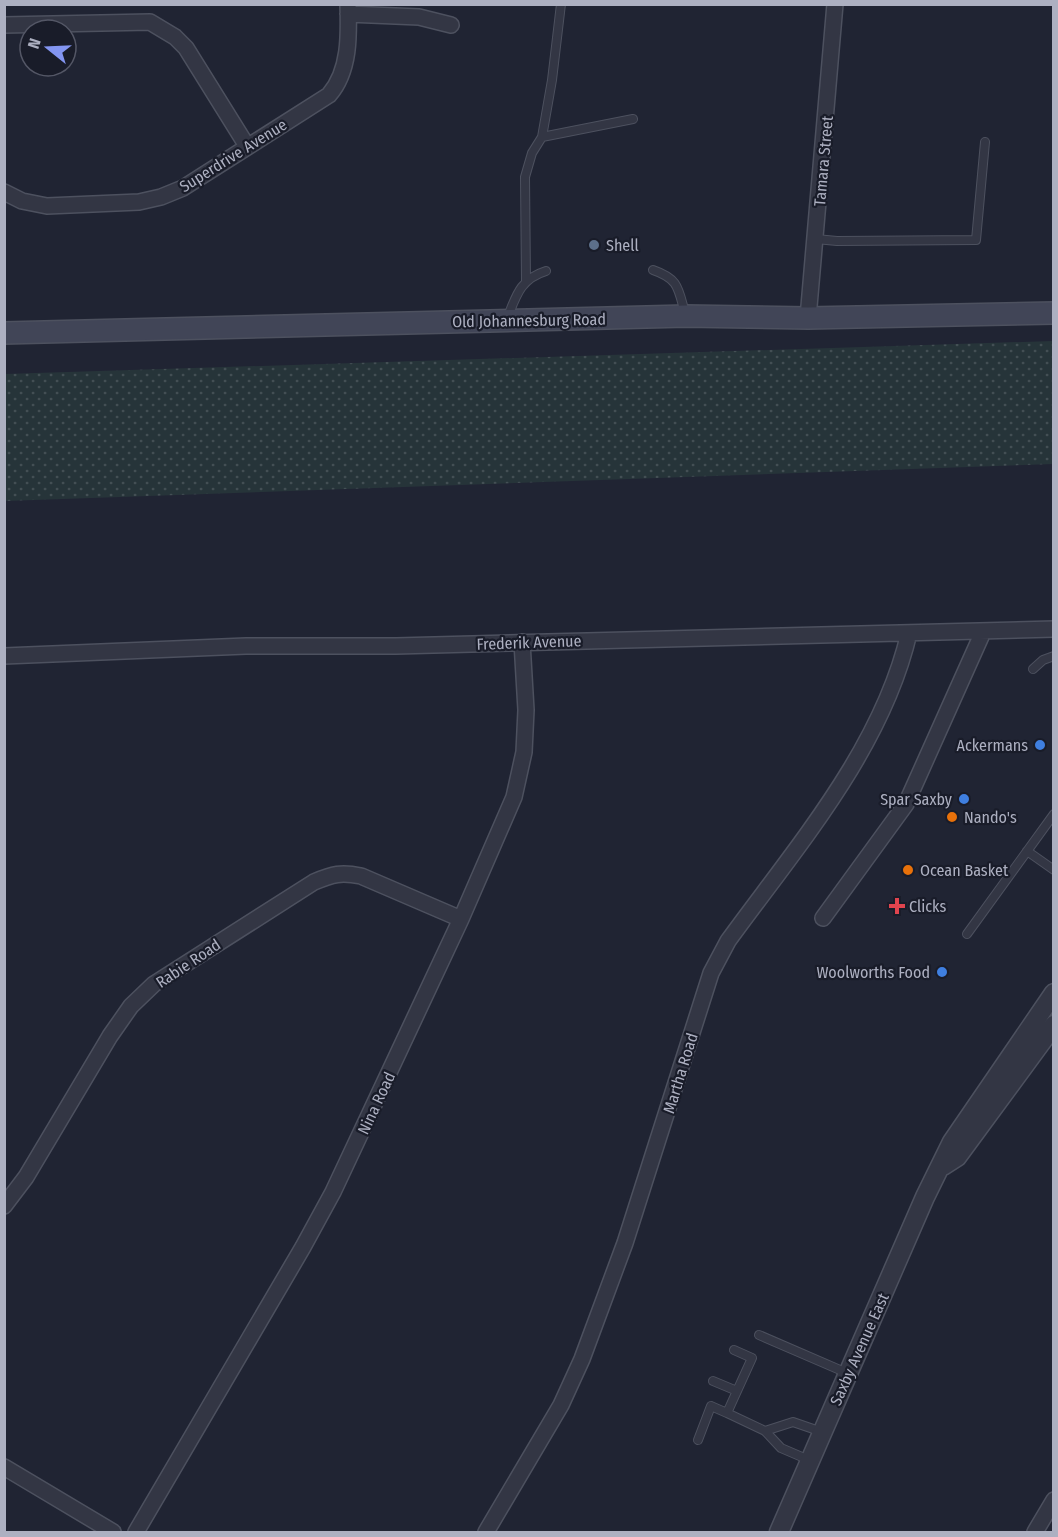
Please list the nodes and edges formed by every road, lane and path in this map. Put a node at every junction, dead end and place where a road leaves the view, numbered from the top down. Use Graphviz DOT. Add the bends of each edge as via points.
graph roads {
  1 [pos="561,4"];
  2 [pos="836,4"];
  3 [pos="348,9"];
  4 [pos="4,25"];
  5 [pos="452,26"];
  6 [pos="633,119"];
  7 [pos="542,136"];
  8 [pos="985,142"];
  9 [pos="247,146"];
  10 [pos="4,192"];
  11 [pos="816,239"];
  12 [pos="652,270"];
  13 [pos="546,271"];
  14 [pos="526,282"];
  15 [pos="1053,313"];
  16 [pos="686,316"];
  17 [pos="808,318"];
  18 [pos="506,321"];
  19 [pos="4,333"];
  20 [pos="1053,629"];
  21 [pos="983,632"];
  22 [pos="909,633"];
  23 [pos="522,642"];
  24 [pos="4,656"];
  25 [pos="1053,656"];
  26 [pos="1033,669"];
  27 [pos="1053,814"];
  28 [pos="1027,851"];
  29 [pos="1053,870"];
  30 [pos="823,918"];
  31 [pos="461,919"];
  32 [pos="967,934"];
  33 [pos="1053,985"];
  34 [pos="1053,993"];
  35 [pos="1047,1019"];
  36 [pos="4,1206"];
  37 [pos="759,1335"];
  38 [pos="734,1350"];
  39 [pos="848,1373"];
  40 [pos="713,1381"];
  41 [pos="737,1391"];
  42 [pos="727,1413"];
  43 [pos="765,1431"];
  44 [pos="822,1432"];
  45 [pos="698,1440"];
  46 [pos="810,1460"];
  47 [pos="4,1467"];
  48 [pos="1053,1500"];
  49 [pos="113,1533"];
  50 [pos="136,1533"];
  51 [pos="486,1533"];
  52 [pos="779,1533"];
  53 [pos="1035,1533"];
  1 -- 7 [label="lane"];
  2 -- 11 [label="street, Tamara Street"];
  3 -- 5 [label="street" via="419,17"];
  3 -- 9 [label="street, Superdrive Avenue" via="346,62 338,85 329,95"];
  4 -- 9 [label="street" via="150,22 186,48"];
  6 -- 7 [label="lane"];
  7 -- 14 [label="lane" via="527,163 525,177"];
  8 -- 11 [label="lane" via="976,240"];
  9 -- 10 [label="street, Superdrive Avenue" via="183,188 139,202 47,206"];
  11 -- 17 [label="street, Tamara Street"];
  12 -- 16 [label="lane" via="667,275 677,285"];
  13 -- 14 [label="lane"];
  14 -- 18 [label="lane"];
  15 -- 17 [label="main road, Old Johannesburg Road"];
  16 -- 17 [label="main road, Old Johannesburg Road"];
  16 -- 18 [label="main road, Old Johannesburg Road"];
  18 -- 19 [label="main road, Old Johannesburg Road"];
  20 -- 21 [label="street, Frederik Avenue"];
  21 -- 22 [label="street, Frederik Avenue"];
  21 -- 30 [label="street" via="906,804"];
  22 -- 23 [label="street, Frederik Avenue"];
  22 -- 51 [label="street, Martha Road" via="901,664 849,773 717,959 625,1243 582,1359 561,1405"];
  23 -- 24 [label="street, Frederik Avenue" via="246,646"];
  23 -- 31 [label="street, Nina Road" via="525,752 518,785"];
  25 -- 26 [label="lane"];
  27 -- 28 [label="lane"];
  28 -- 29 [label="lane"];
  28 -- 32 [label="lane"];
  31 -- 36 [label="street, Rabie Road" via="377,881 345,872 314,882 154,984 131,1006 26,1177"];
  31 -- 50 [label="street, Nina Road" via="333,1191"];
  33 -- 35 [label="lane"];
  34 -- 35 [label="street, Saxby Avenue East"];
  35 -- 39 [label="street, Saxby Avenue East" via="952,1142"];
  37 -- 39 [label="lane"];
  38 -- 41 [label="lane" via="752,1358"];
  39 -- 44 [label="street, Saxby Avenue East"];
  40 -- 41 [label="lane"];
  41 -- 42 [label="lane"];
  42 -- 43 [label="lane"];
  42 -- 45 [label="lane" via="711,1406"];
  43 -- 44 [label="lane" via="793,1422"];
  43 -- 46 [label="lane" via="782,1448"];
  44 -- 46 [label="street, Saxby Avenue East"];
  46 -- 52 [label="street, Saxby Avenue East"];
  47 -- 49 [label="street"];
  48 -- 53 [label="street"];
}
